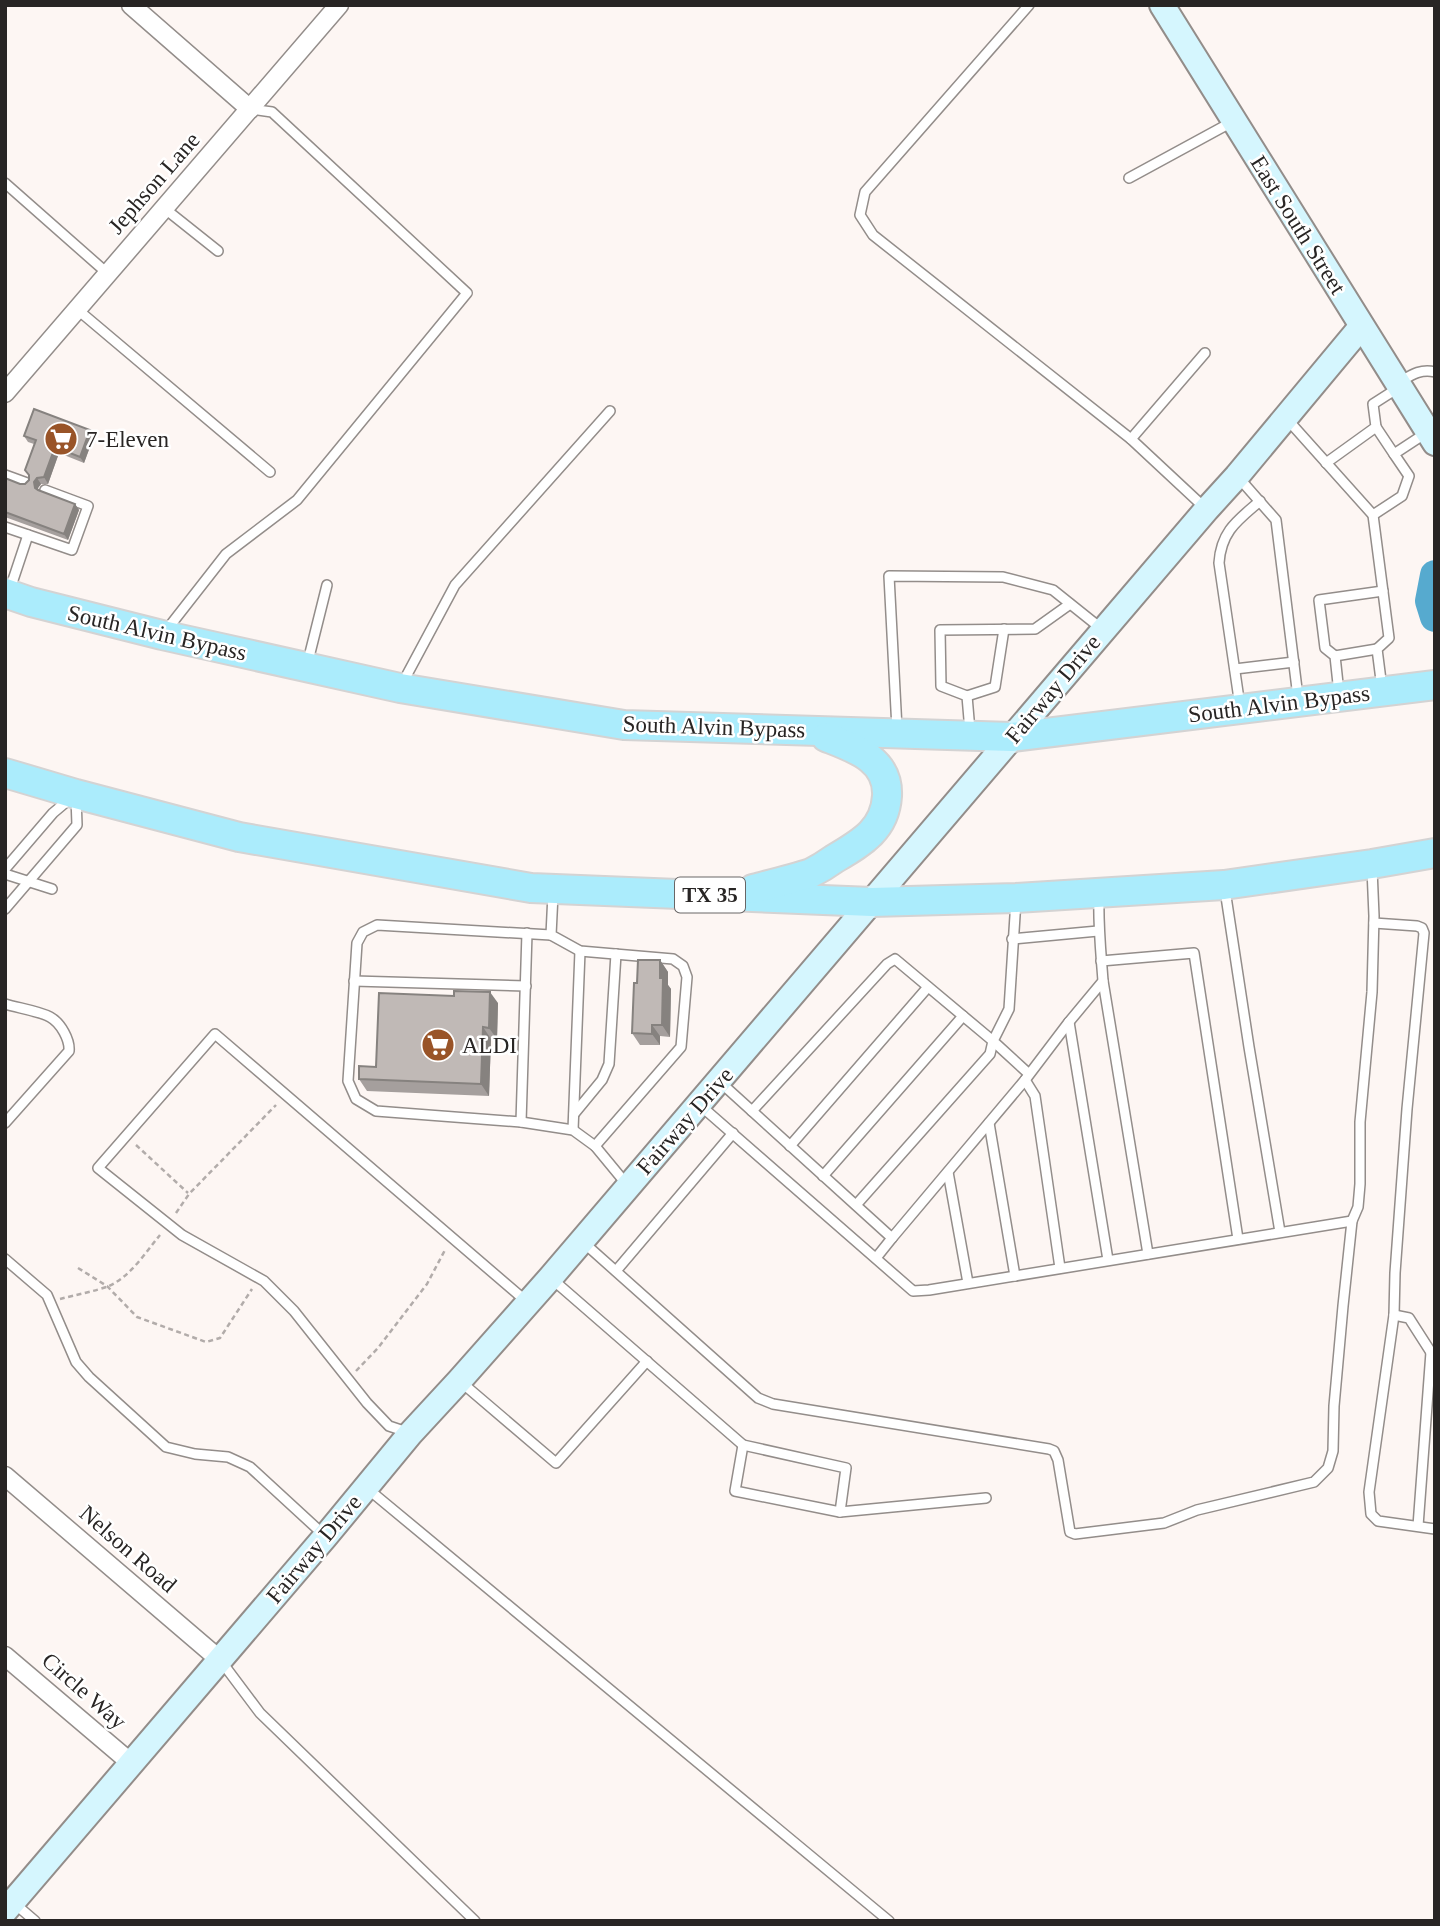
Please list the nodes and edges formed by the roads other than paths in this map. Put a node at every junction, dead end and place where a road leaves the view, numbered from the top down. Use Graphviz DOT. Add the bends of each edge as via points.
graph roads {
  1 [pos="131,5"];
  2 [pos="340,5"];
  3 [pos="1029,5"];
  4 [pos="1162,5"];
  5 [pos="250,110"];
  6 [pos="1234,120"];
  7 [pos="1129,178"];
  8 [pos="5,183"];
  9 [pos="164,208"];
  10 [pos="218,251"];
  11 [pos="107,273"];
  12 [pos="78,310"];
  13 [pos="1361,327"];
  14 [pos="1205,353"];
  15 [pos="1435,372"];
  16 [pos="1398,385"];
  17 [pos="5,393"];
  18 [pos="610,411"];
  19 [pos="1286,417"];
  20 [pos="1376,427"];
  21 [pos="1431,438"];
  22 [pos="1131,439"];
  23 [pos="1394,454"];
  24 [pos="1326,463"];
  25 [pos="270,472"];
  26 [pos="1237,476"];
  27 [pos="7,479"];
  28 [pos="25,485"];
  29 [pos="48,493"];
  30 [pos="1260,501"];
  31 [pos="1207,509"];
  32 [pos="1373,515"];
  33 [pos="9,524"];
  34 [pos="33,533"];
  35 [pos="327,585"];
  36 [pos="1382,591"];
  37 [pos="7,593"];
  38 [pos="1070,604"];
  39 [pos="1004,629"];
  40 [pos="1103,630"];
  41 [pos="162,635"];
  42 [pos="1377,649"];
  43 [pos="1335,656"];
  44 [pos="1294,662"];
  45 [pos="306,667"];
  46 [pos="1235,668"];
  47 [pos="1424,686"];
  48 [pos="400,688"];
  49 [pos="1382,691"];
  50 [pos="967,696"];
  51 [pos="1339,697"];
  52 [pos="1299,702"];
  53 [pos="1240,709"];
  54 [pos="810,731"];
  55 [pos="897,734"];
  56 [pos="971,736"];
  57 [pos="1012,737"];
  58 [pos="5,773"];
  59 [pos="76,794"];
  60 [pos="1430,853"];
  61 [pos="1372,864"];
  62 [pos="5,871"];
  63 [pos="29,881"];
  64 [pos="1224,885"];
  65 [pos="52,889"];
  66 [pos="554,889"];
  67 [pos="1098,893"];
  68 [pos="730,896"];
  69 [pos="1016,898"];
  70 [pos="872,902"];
  71 [pos="5,909"];
  72 [pos="1374,923"];
  73 [pos="1098,932"];
  74 [pos="527,933"];
  75 [pos="551,935"];
  76 [pos="1012,939"];
  77 [pos="580,951"];
  78 [pos="616,954"];
  79 [pos="1101,961"];
  80 [pos="355,981"];
  81 [pos="1102,981"];
  82 [pos="526,986"];
  83 [pos="928,987"];
  84 [pos="5,1004"];
  85 [pos="963,1016"];
  86 [pos="1069,1022"];
  87 [pos="993,1041"];
  88 [pos="1027,1077"];
  89 [pos="719,1081"];
  90 [pos="699,1104"];
  91 [pos="752,1111"];
  92 [pos="574,1114"];
  93 [pos="521,1122"];
  94 [pos="5,1123"];
  95 [pos="989,1123"];
  96 [pos="573,1129"];
  97 [pos="733,1133"];
  98 [pos="596,1146"];
  99 [pos="790,1146"];
  100 [pos="947,1172"];
  101 [pos="823,1176"];
  102 [pos="628,1187"];
  103 [pos="856,1205"];
  104 [pos="1352,1220"];
  105 [pos="1280,1232"];
  106 [pos="892,1238"];
  107 [pos="1238,1239"];
  108 [pos="582,1241"];
  109 [pos="1148,1254"];
  110 [pos="876,1258"];
  111 [pos="5,1259"];
  112 [pos="1108,1260"];
  113 [pos="1060,1268"];
  114 [pos="616,1271"];
  115 [pos="1015,1276"];
  116 [pos="551,1278"];
  117 [pos="968,1283"];
  118 [pos="528,1303"];
  119 [pos="1394,1315"];
  120 [pos="1433,1355"];
  121 [pos="647,1361"];
  122 [pos="460,1381"];
  123 [pos="410,1434"];
  124 [pos="743,1446"];
  125 [pos="5,1476"];
  126 [pos="366,1488"];
  127 [pos="986,1498"];
  128 [pos="840,1512"];
  129 [pos="1418,1526"];
  130 [pos="1435,1529"];
  131 [pos="325,1537"];
  132 [pos="5,1656"];
  133 [pos="220,1660"];
  134 [pos="131,1763"];
  135 [pos="9,1906"];
  136 [pos="35,1921"];
  137 [pos="475,1921"];
  138 [pos="889,1921"];
  1 -- 5 [label="street"];
  2 -- 5 [label="street, Jephson Lane"];
  3 -- 22 [label="lane" via="865,192 860,215 873,235"];
  4 -- 6 [label="street, East South Street"];
  5 -- 9 [label="street, Jephson Lane"];
  5 -- 41 [label="lane" via="272,112 467,293 298,500 226,554"];
  6 -- 7 [label="lane"];
  6 -- 13 [label="street, East South Street"];
  8 -- 11 [label="lane"];
  9 -- 10 [label="lane"];
  9 -- 11 [label="street, Jephson Lane"];
  11 -- 12 [label="street, Jephson Lane"];
  12 -- 17 [label="street, Jephson Lane"];
  12 -- 25 [label="lane"];
  13 -- 16 [label="street, East South Street"];
  13 -- 19 [label="street, Fairway Drive"];
  14 -- 22 [label="lane"];
  15 -- 16 [label="lane" via="1415,373"];
  16 -- 20 [label="lane" via="1373,404"];
  16 -- 21 [label="street, East South Street"];
  18 -- 48 [label="lane" via="455,585"];
  19 -- 24 [label="lane"];
  19 -- 26 [label="street, Fairway Drive"];
  20 -- 23 [label="lane"];
  20 -- 24 [label="lane"];
  21 -- 23 [label="lane"];
  22 -- 31 [label="lane"];
  23 -- 32 [label="lane" via="1409,476 1402,496"];
  24 -- 32 [label="lane"];
  26 -- 30 [label="lane"];
  26 -- 31 [label="street, Fairway Drive"];
  27 -- 28 [label="lane"];
  29 -- 34 [label="lane" via="89,506 72,550"];
  30 -- 44 [label="lane" via="1276,520"];
  30 -- 46 [label="lane" via="1231,525 1220,548"];
  31 -- 40 [label="street, Fairway Drive"];
  32 -- 36 [label="lane"];
  33 -- 34 [label="lane"];
  34 -- 37 [label="lane"];
  35 -- 45 [label="lane"];
  36 -- 42 [label="lane" via="1389,638"];
  36 -- 43 [label="lane" via="1319,600 1325,648"];
  37 -- 41 [label="main road, South Alvin Bypass"];
  38 -- 39 [label="lane" via="1035,629"];
  38 -- 40 [label="lane"];
  38 -- 55 [label="lane" via="1053,590 1003,577 889,576"];
  39 -- 50 [label="lane" via="995,687"];
  39 -- 50 [label="lane" via="940,630 941,686"];
  40 -- 57 [label="street, Fairway Drive"];
  41 -- 45 [label="main road, South Alvin Bypass"];
  42 -- 43 [label="lane"];
  42 -- 49 [label="lane"];
  43 -- 51 [label="lane"];
  44 -- 46 [label="lane"];
  44 -- 52 [label="lane"];
  45 -- 48 [label="main road, South Alvin Bypass"];
  46 -- 53 [label="lane"];
  47 -- 49 [label="main road, South Alvin Bypass"];
  48 -- 54 [label="main road, South Alvin Bypass" via="624,725"];
  49 -- 51 [label="main road, South Alvin Bypass"];
  50 -- 56 [label="lane"];
  51 -- 52 [label="main road, South Alvin Bypass"];
  52 -- 53 [label="main road, South Alvin Bypass"];
  53 -- 57 [label="main road, South Alvin Bypass"];
  54 -- 55 [label="main road, South Alvin Bypass"];
  54 -- 68 [label="main road" via="859,750 879,766 888,784 882,818 862,843 813,872"];
  55 -- 56 [label="main road, South Alvin Bypass"];
  56 -- 57 [label="main road, South Alvin Bypass"];
  57 -- 70 [label="street, Fairway Drive"];
  58 -- 59 [label="main road, TX 35"];
  59 -- 62 [label="lane" via="53,813"];
  59 -- 63 [label="lane" via="77,825"];
  59 -- 66 [label="main road, TX 35" via="239,837"];
  60 -- 61 [label="main road, TX 35"];
  61 -- 64 [label="main road, TX 35"];
  61 -- 72 [label="lane"];
  62 -- 63 [label="lane"];
  63 -- 65 [label="lane"];
  63 -- 71 [label="lane"];
  64 -- 67 [label="main road, TX 35"];
  64 -- 105 [label="lane"];
  66 -- 68 [label="main road, TX 35"];
  66 -- 75 [label="lane"];
  67 -- 69 [label="main road, TX 35"];
  67 -- 73 [label="lane"];
  68 -- 70 [label="main road, TX 35"];
  69 -- 70 [label="main road, TX 35"];
  69 -- 76 [label="lane"];
  70 -- 89 [label="street, Fairway Drive"];
  72 -- 104 [label="lane" via="1360,1184"];
  72 -- 119 [label="lane" via="1417,926 1424,933"];
  73 -- 76 [label="lane"];
  73 -- 79 [label="lane"];
  74 -- 75 [label="lane"];
  74 -- 80 [label="lane" via="377,925 363,932 357,943"];
  74 -- 82 [label="lane"];
  75 -- 77 [label="lane"];
  76 -- 87 [label="lane" via="1009,1009"];
  77 -- 78 [label="lane"];
  77 -- 92 [label="lane"];
  78 -- 92 [label="lane" via="610,1064"];
  78 -- 98 [label="lane" via="673,959 683,966 687,977 681,1047"];
  79 -- 81 [label="lane"];
  79 -- 107 [label="lane" via="1194,953"];
  80 -- 82 [label="lane"];
  80 -- 93 [label="lane" via="348,1081 356,1099 376,1111"];
  81 -- 86 [label="lane"];
  81 -- 109 [label="lane"];
  82 -- 93 [label="lane"];
  83 -- 85 [label="lane"];
  83 -- 91 [label="lane" via="895,959 887,964"];
  83 -- 99 [label="lane"];
  84 -- 94 [label="lane" via="51,1017 69,1043 69,1051"];
  85 -- 87 [label="lane"];
  85 -- 101 [label="lane"];
  86 -- 88 [label="lane"];
  86 -- 112 [label="lane"];
  87 -- 88 [label="lane"];
  87 -- 103 [label="lane" via="990,1054"];
  88 -- 95 [label="lane"];
  88 -- 113 [label="lane" via="1035,1096"];
  89 -- 90 [label="street, Fairway Drive"];
  89 -- 91 [label="lane"];
  90 -- 97 [label="lane"];
  90 -- 102 [label="street, Fairway Drive"];
  91 -- 99 [label="lane"];
  92 -- 96 [label="lane"];
  93 -- 96 [label="lane"];
  95 -- 100 [label="lane"];
  95 -- 115 [label="lane"];
  96 -- 98 [label="lane"];
  97 -- 110 [label="lane"];
  97 -- 114 [label="lane"];
  98 -- 102 [label="lane"];
  99 -- 101 [label="lane"];
  100 -- 106 [label="lane"];
  100 -- 117 [label="lane"];
  101 -- 103 [label="lane"];
  102 -- 108 [label="street, Fairway Drive"];
  103 -- 106 [label="lane"];
  104 -- 105 [label="lane"];
  104 -- 114 [label="lane" via="1328,1468 1314,1482 1164,1522 1075,1534 1070,1532 1054,1451 758,1398"];
  105 -- 107 [label="lane"];
  106 -- 110 [label="lane"];
  107 -- 109 [label="lane"];
  108 -- 114 [label="lane"];
  108 -- 116 [label="street, Fairway Drive"];
  109 -- 112 [label="lane"];
  110 -- 117 [label="lane" via="913,1291"];
  111 -- 131 [label="lane" via="47,1295 76,1362 166,1447 228,1457 250,1467"];
  112 -- 113 [label="lane"];
  113 -- 115 [label="lane"];
  115 -- 117 [label="lane"];
  116 -- 118 [label="street, Fairway Drive"];
  116 -- 121 [label="lane"];
  118 -- 122 [label="street, Fairway Drive"];
  118 -- 123 [label="lane" via="215,1034 98,1168 182,1235 259,1278 294,1311 389,1426"];
  119 -- 120 [label="lane" via="1409,1318"];
  119 -- 129 [label="lane" via="1369,1492 1371,1514 1378,1521"];
  120 -- 129 [label="lane"];
  121 -- 122 [label="lane" via="556,1463"];
  121 -- 124 [label="lane"];
  122 -- 123 [label="street, Fairway Drive"];
  123 -- 126 [label="street, Fairway Drive"];
  124 -- 128 [label="lane" via="846,1468"];
  124 -- 128 [label="lane" via="735,1491"];
  125 -- 133 [label="street, Nelson Road"];
  126 -- 131 [label="street, Fairway Drive"];
  126 -- 138 [label="lane"];
  127 -- 128 [label="lane"];
  129 -- 130 [label="lane"];
  131 -- 133 [label="street, Fairway Drive"];
  132 -- 134 [label="street, Circle Way"];
  133 -- 134 [label="street, Fairway Drive"];
  133 -- 137 [label="lane" via="260,1713"];
  134 -- 135 [label="street, Fairway Drive"];
  135 -- 136 [label="lane"];
}
